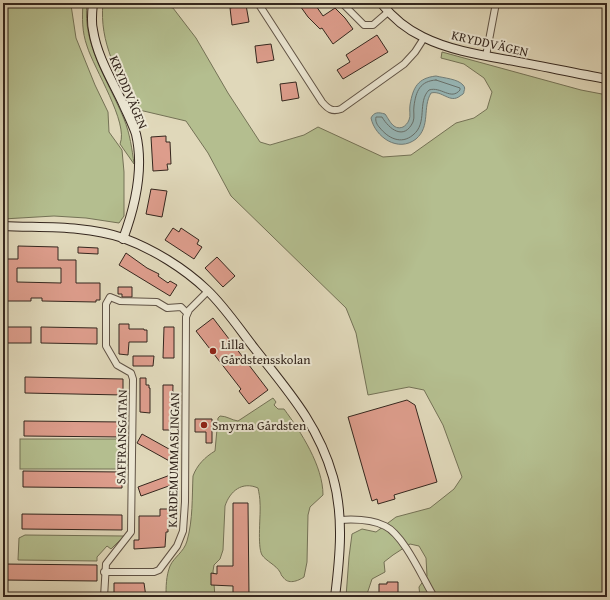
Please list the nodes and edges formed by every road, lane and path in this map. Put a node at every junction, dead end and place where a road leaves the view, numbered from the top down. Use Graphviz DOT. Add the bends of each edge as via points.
graph roads {
  1 [pos="93,3"];
  2 [pos="258,3"];
  3 [pos="342,3"];
  4 [pos="381,3"];
  5 [pos="496,3"];
  6 [pos="388,12"];
  7 [pos="424,38"];
  8 [pos="486,56"];
  9 [pos="607,79"];
  10 [pos="3,226"];
  11 [pos="123,239"];
  12 [pos="208,291"];
  13 [pos="187,313"];
  14 [pos="340,520"];
  15 [pos="104,572"];
  16 [pos="104,597"];
  17 [pos="335,597"];
  18 [pos="434,597"];
  1 -- 11 [label="street, KRYDDVÄGEN" via="92,30 97,48 135,133 139,154 137,187"];
  2 -- 7 [label="street" via="322,102 332,111 340,110 404,64"];
  3 -- 6 [label="street" via="364,25 372,25"];
  4 -- 6 [label="street, KRYDDVÄGEN"];
  5 -- 8 [label="street"];
  6 -- 7 [label="street, KRYDDVÄGEN"];
  7 -- 8 [label="street, KRYDDVÄGEN"];
  8 -- 9 [label="street, KRYDDVÄGEN"];
  10 -- 11 [label="street" via="96,231"];
  11 -- 12 [label="street" via="187,273"];
  12 -- 13 [label="street"];
  12 -- 14 [label="street" via="292,396 314,429 333,477"];
  13 -- 15 [label="street, KARDEMUMMASLINGAN" via="183,531 176,546 158,570"];
  13 -- 15 [label="street, SAFFRANSGATAN" via="181,307 167,308 157,302 120,301 110,297 106,304 106,346 117,365 131,373 133,379 131,532 106,564"];
  14 -- 17 [label="street"];
  14 -- 18 [label="street" via="371,521 387,527 402,543"];
  15 -- 16 [label="street, SAFFRANSGATAN"];
}
